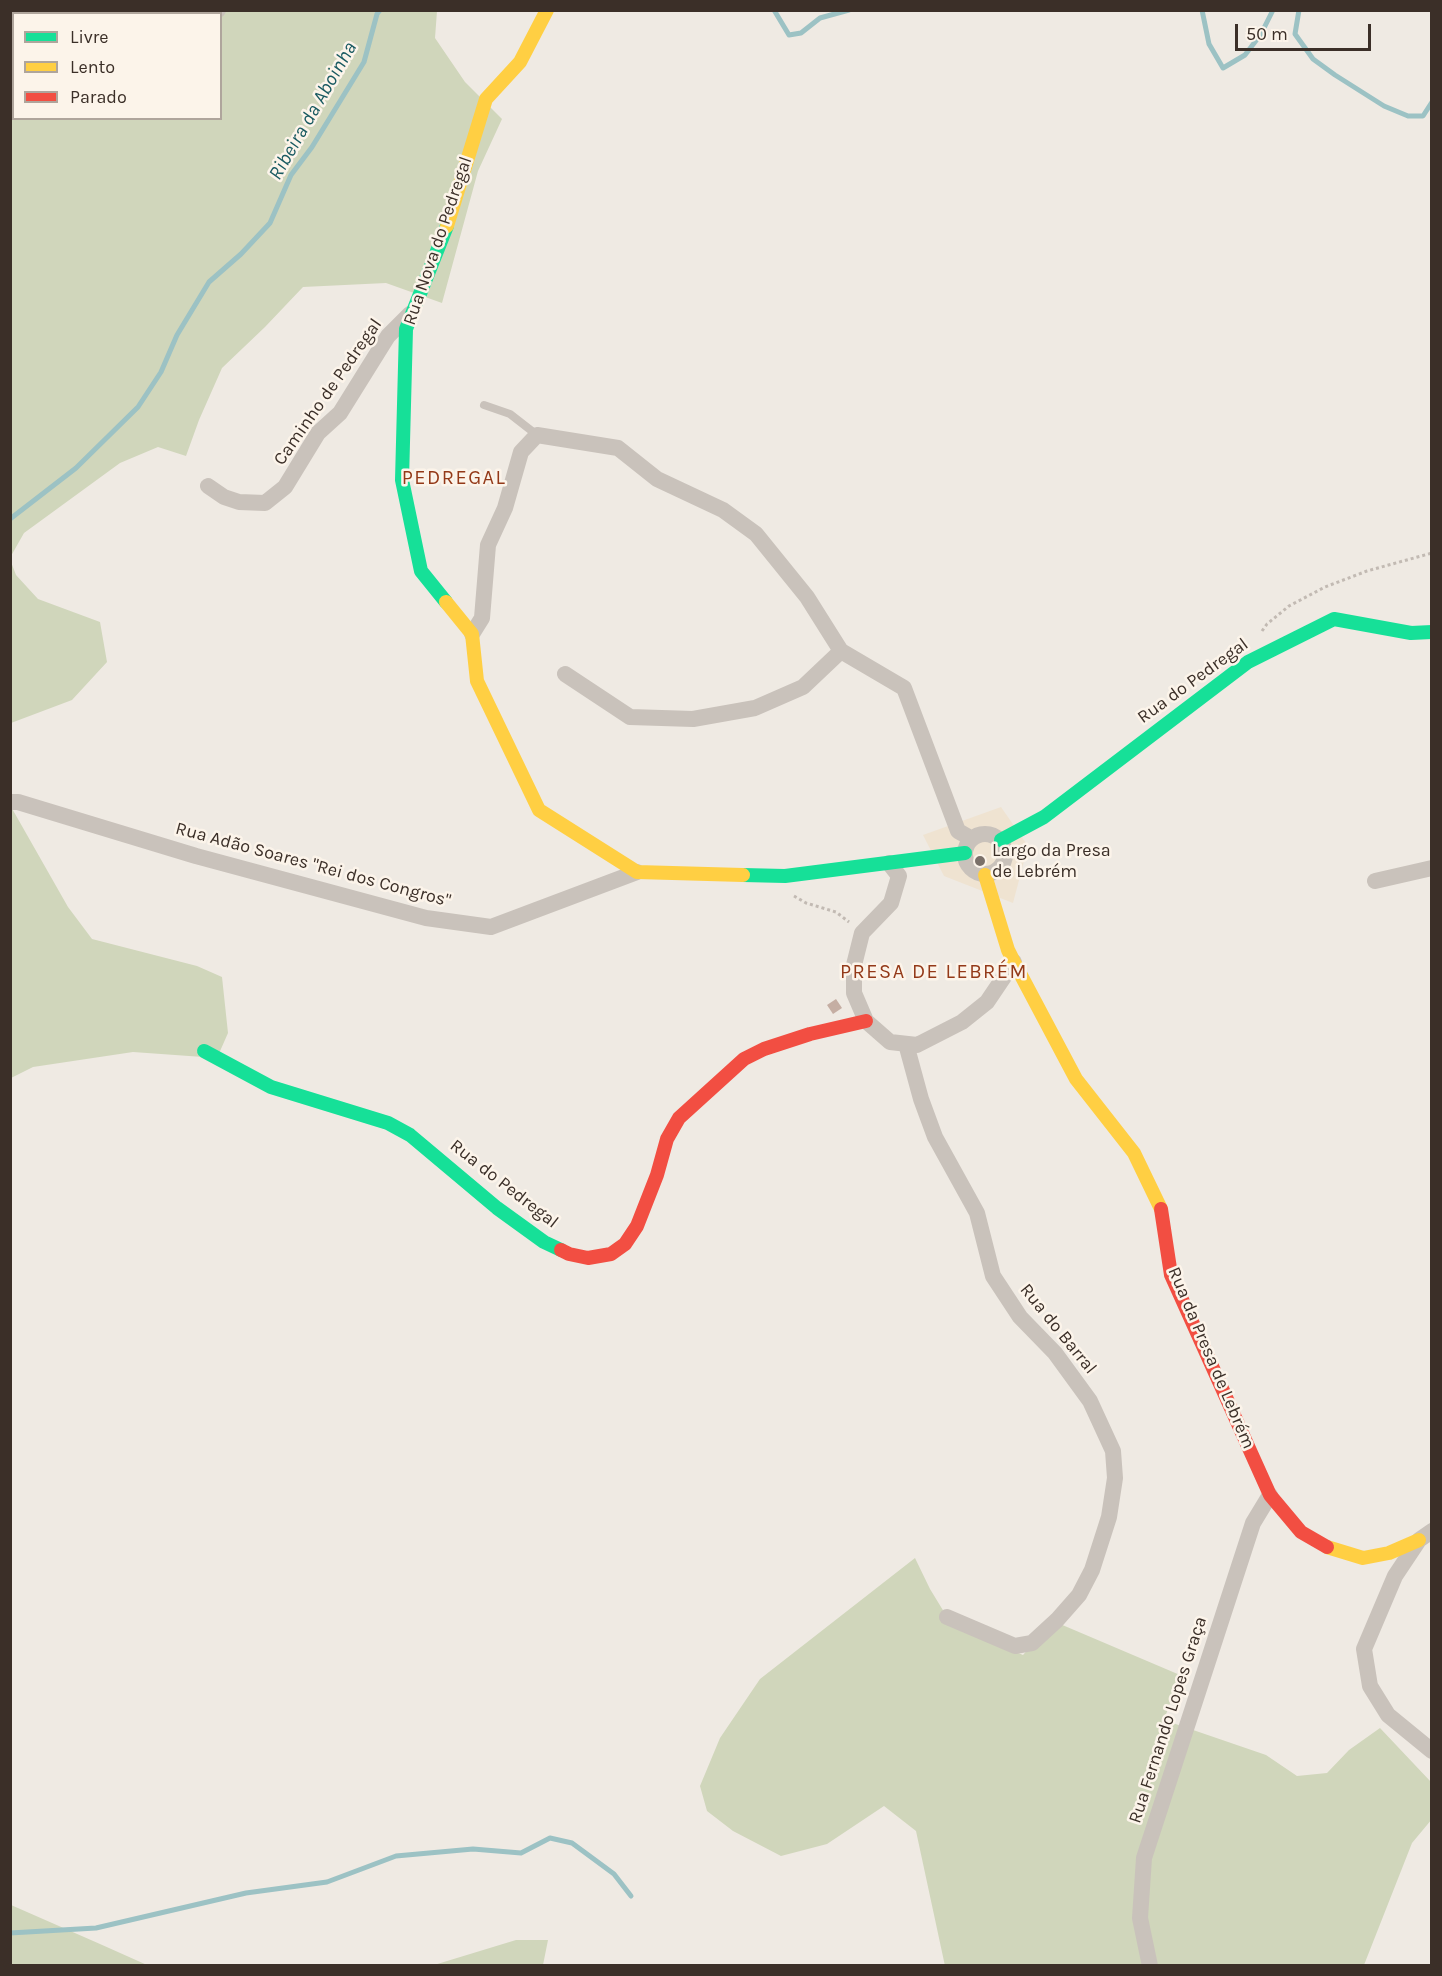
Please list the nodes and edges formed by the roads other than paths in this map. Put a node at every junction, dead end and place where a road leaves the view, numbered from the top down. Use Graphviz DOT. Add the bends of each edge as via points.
graph roads {
  1 [pos="544,12"];
  2 [pos="413,312"];
  3 [pos="484,405"];
  4 [pos="537,435"];
  5 [pos="208,486"];
  6 [pos="1431,632"];
  7 [pos="472,634"];
  8 [pos="841,651"];
  9 [pos="564,674"];
  10 [pos="10,802"];
  11 [pos="1000,840"];
  12 [pos="968,846"];
  13 [pos="890,863"];
  14 [pos="1431,868"];
  15 [pos="637,872"];
  16 [pos="985,875"];
  17 [pos="1375,881"];
  18 [pos="1014,962"];
  19 [pos="866,1022"];
  20 [pos="906,1044"];
  21 [pos="204,1052"];
  22 [pos="1270,1495"];
  23 [pos="1425,1536"];
  24 [pos="948,1617"];
  25 [pos="1431,1751"];
  26 [pos="1150,1965"];
  1 -- 2 [label="street, Rua Nova do Pedregal" via="520,62 486,99 441,244"];
  2 -- 5 [label="street, Caminho de Pedregal" via="388,336 340,413 318,433 285,487 265,503 256,503 224,497"];
  2 -- 7 [label="street, Rua Nova do Pedregal" via="406,329 402,480 421,572"];
  3 -- 4 [label="lane" via="510,414"];
  4 -- 7 [label="street" via="521,452 505,508 488,545 482,618"];
  4 -- 8 [label="street" via="618,448 657,479 723,510 756,534 807,597"];
  6 -- 11 [label="street, Rua do Pedregal" via="1411,633 1334,619 1248,662 1044,817"];
  7 -- 15 [label="street" via="477,681 538,810"];
  8 -- 9 [label="street" via="803,687 755,708 693,719 630,717"];
  8 -- 12 [label="street" via="904,688 958,831"];
  10 -- 15 [label="street, Rua Adão Soares \"Rei dos Congros\"" via="426,918 491,927"];
  11 -- 12 [label="street" via="990,834 977,836"];
  11 -- 16 [label="street" via="1005,860 998,871"];
  12 -- 13 [label="street"];
  12 -- 16 [label="street" via="968,866"];
  13 -- 15 [label="street" via="785,876"];
  13 -- 19 [label="street" via="899,876 891,903 862,933 855,964 854,993"];
  14 -- 17 [label="street"];
  16 -- 18 [label="street, Rua da Presa de Lebrém"];
  18 -- 20 [label="street" via="987,1002 962,1022 917,1045"];
  18 -- 22 [label="street, Rua da Presa de Lebrém" via="1076,1079 1134,1153 1162,1211 1171,1275"];
  19 -- 20 [label="street" via="890,1042"];
  19 -- 21 [label="street, Rua do Pedregal" via="810,1034 744,1059 679,1118 667,1139 637,1226 625,1244 611,1254 588,1258 544,1242 410,1135 388,1123 271,1087"];
  20 -- 24 [label="street, Rua do Barral" via="935,1137 977,1213 993,1276 1020,1317 1055,1353 1090,1401 1113,1452 1115,1478 1109,1517 1092,1570 1079,1595 1032,1643 1015,1646"];
  22 -- 23 [label="street, Rua da Presa de Lebrém" via="1301,1532 1333,1550 1364,1558 1389,1553"];
  22 -- 26 [label="street, Rua Fernando Lopes Graça" via="1253,1523 1144,1858 1140,1918"];
  23 -- 25 [label="street" via="1395,1576 1364,1649 1370,1686 1388,1715"];
}
